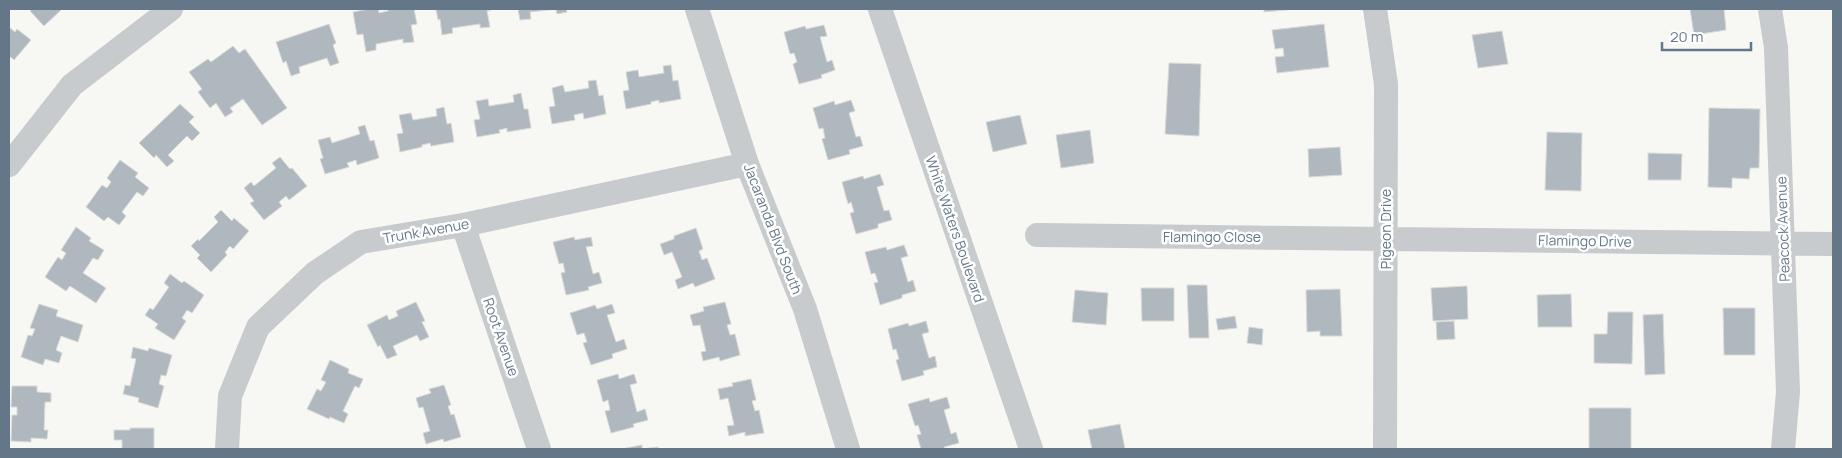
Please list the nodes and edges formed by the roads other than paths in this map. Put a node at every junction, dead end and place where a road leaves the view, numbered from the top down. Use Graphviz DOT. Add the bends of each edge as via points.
graph roads {
  1 [pos="171,9"];
  2 [pos="697,9"];
  3 [pos="880,9"];
  4 [pos="1375,9"];
  5 [pos="1770,9"];
  6 [pos="747,164"];
  7 [pos="9,165"];
  8 [pos="463,225"];
  9 [pos="1037,236"];
  10 [pos="1386,238"];
  11 [pos="1783,244"];
  12 [pos="1833,244"];
  13 [pos="227,449"];
  14 [pos="539,449"];
  15 [pos="848,449"];
  16 [pos="1031,449"];
  17 [pos="1385,449"];
  18 [pos="1783,449"];
  1 -- 7 [label="street" via="72,85"];
  2 -- 6 [label="street, Jacaranda Blvd South"];
  3 -- 16 [label="street, White Waters Boulevard"];
  4 -- 10 [label="street, Pigeon Drive" via="1386,84"];
  5 -- 11 [label="street, Peacock Avenue" via="1776,48"];
  6 -- 8 [label="street, Trunk Avenue"];
  6 -- 15 [label="street, Jacaranda Blvd South" via="805,309"];
  8 -- 13 [label="street, Trunk Avenue" via="361,242 300,286 258,327 230,396"];
  8 -- 14 [label="street, Root Avenue"];
  9 -- 10 [label="street, Flamingo Close"];
  10 -- 11 [label="street, Flamingo Drive"];
  10 -- 17 [label="street, Pigeon Drive"];
  11 -- 12 [label="street, Flamingo Drive"];
  11 -- 18 [label="street, Peacock Avenue" via="1788,392"];
}
